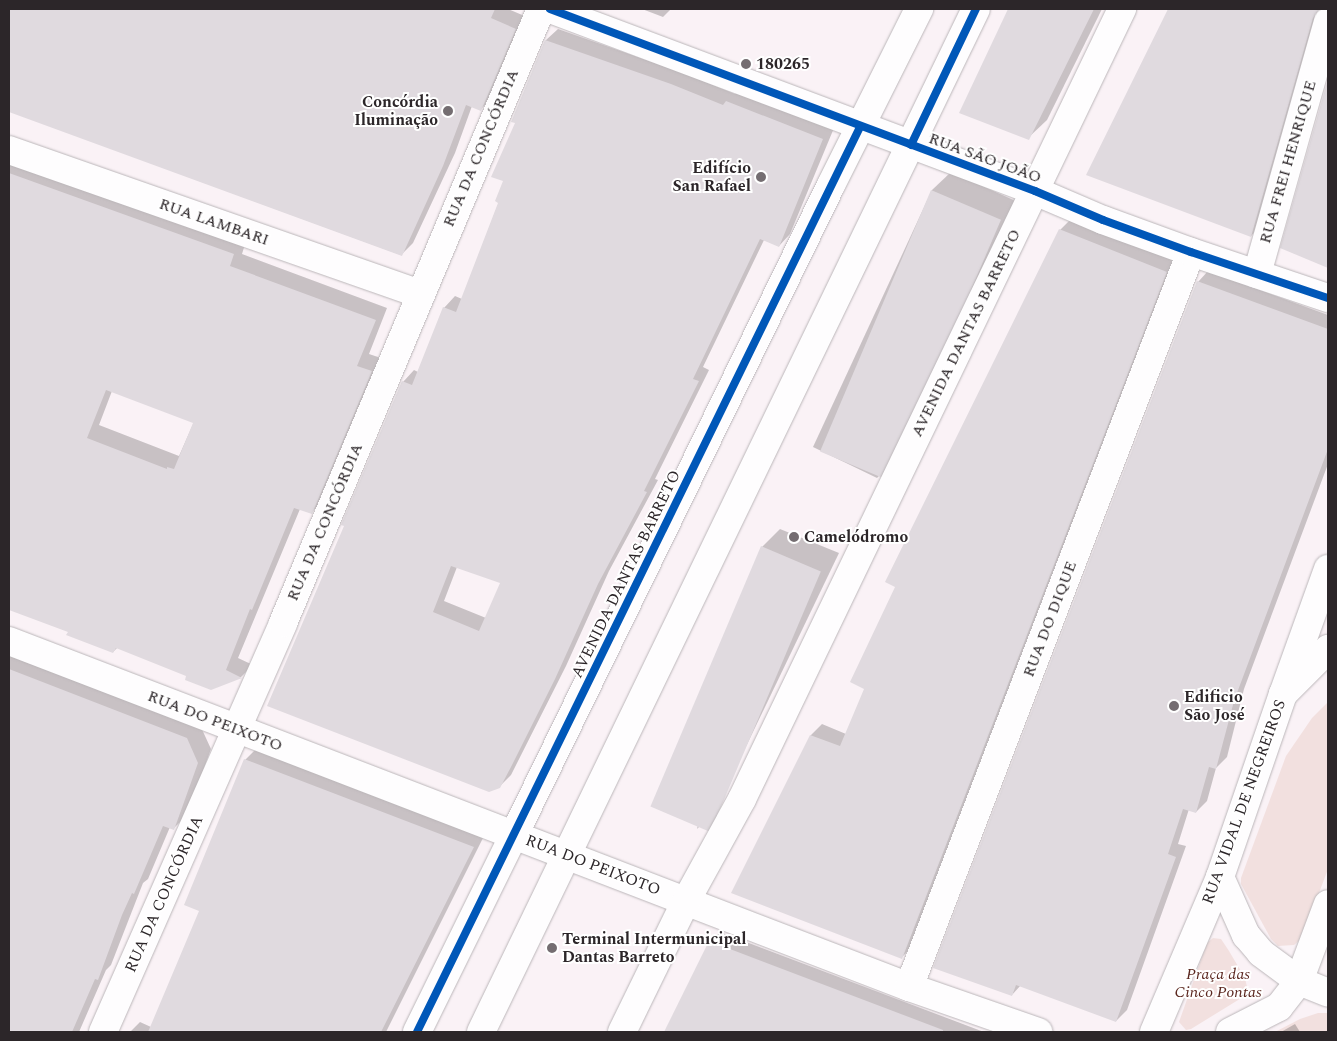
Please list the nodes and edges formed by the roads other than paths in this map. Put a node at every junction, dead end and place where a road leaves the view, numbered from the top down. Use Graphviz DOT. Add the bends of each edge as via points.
graph roads {
  1 [pos="540,9"];
  2 [pos="550,9"];
  3 [pos="919,9"];
  4 [pos="976,9"];
  5 [pos="1122,9"];
  6 [pos="1328,22"];
  7 [pos="860,127"];
  8 [pos="910,145"];
  9 [pos="9,150"];
  10 [pos="1035,191"];
  11 [pos="1191,252"];
  12 [pos="1257,274"];
  13 [pos="420,294"];
  14 [pos="1328,298"];
  15 [pos="1328,569"];
  16 [pos="9,641"];
  17 [pos="1322,658"];
  18 [pos="1283,694"];
  19 [pos="236,729"];
  20 [pos="514,835"];
  21 [pos="566,855"];
  22 [pos="1220,877"];
  23 [pos="686,901"];
  24 [pos="1328,904"];
  25 [pos="1299,981"];
  26 [pos="909,986"];
  27 [pos="1328,993"];
  28 [pos="103,1032"];
  29 [pos="417,1032"];
  30 [pos="481,1032"];
  31 [pos="622,1032"];
  32 [pos="1038,1032"];
  33 [pos="1154,1032"];
  34 [pos="1230,1032"];
  1 -- 13 [label="street, RUA DA CONCÓRDIA"];
  2 -- 7 [label="street, RUA SÃO JOÃO"];
  3 -- 7 [label="street, AVENIDA DANTAS BARRETO"];
  4 -- 8 [label="street"];
  5 -- 10 [label="street, AVENIDA DANTAS BARRETO"];
  6 -- 12 [label="street, RUA FREI HENRIQUE"];
  7 -- 8 [label="street, RUA SÃO JOÃO"];
  7 -- 20 [label="street, AVENIDA DANTAS BARRETO"];
  8 -- 10 [label="street, RUA SÃO JOÃO"];
  8 -- 21 [label="street"];
  9 -- 13 [label="street, RUA LAMBARI"];
  10 -- 11 [label="street, RUA SÃO JOÃO"];
  10 -- 23 [label="street, AVENIDA DANTAS BARRETO" via="742,799"];
  11 -- 12 [label="street, RUA SÃO JOÃO"];
  11 -- 26 [label="street, RUA DO DIQUE"];
  12 -- 14 [label="street, RUA SÃO JOÃO"];
  13 -- 19 [label="street, RUA DA CONCÓRDIA"];
  15 -- 18 [label="street, RUA VIDAL DE NEGREIROS"];
  16 -- 19 [label="street, RUA DO PEIXOTO"];
  17 -- 18 [label="street"];
  18 -- 22 [label="street, RUA VIDAL DE NEGREIROS"];
  19 -- 20 [label="street, RUA DO PEIXOTO"];
  19 -- 28 [label="street, RUA DA CONCÓRDIA"];
  20 -- 21 [label="street, RUA DO PEIXOTO"];
  20 -- 29 [label="street, AVENIDA DANTAS BARRETO"];
  21 -- 23 [label="street, RUA DO PEIXOTO"];
  21 -- 30 [label="street"];
  22 -- 25 [label="street" via="1246,935 1261,952"];
  22 -- 33 [label="street, RUA VIDAL DE NEGREIROS"];
  23 -- 26 [label="street, RUA DO PEIXOTO"];
  23 -- 31 [label="street, AVENIDA DANTAS BARRETO"];
  24 -- 25 [label="street"];
  25 -- 27 [label="street"];
  25 -- 34 [label="street" via="1279,1007"];
  26 -- 32 [label="street, RUA DO PEIXOTO"];
}
